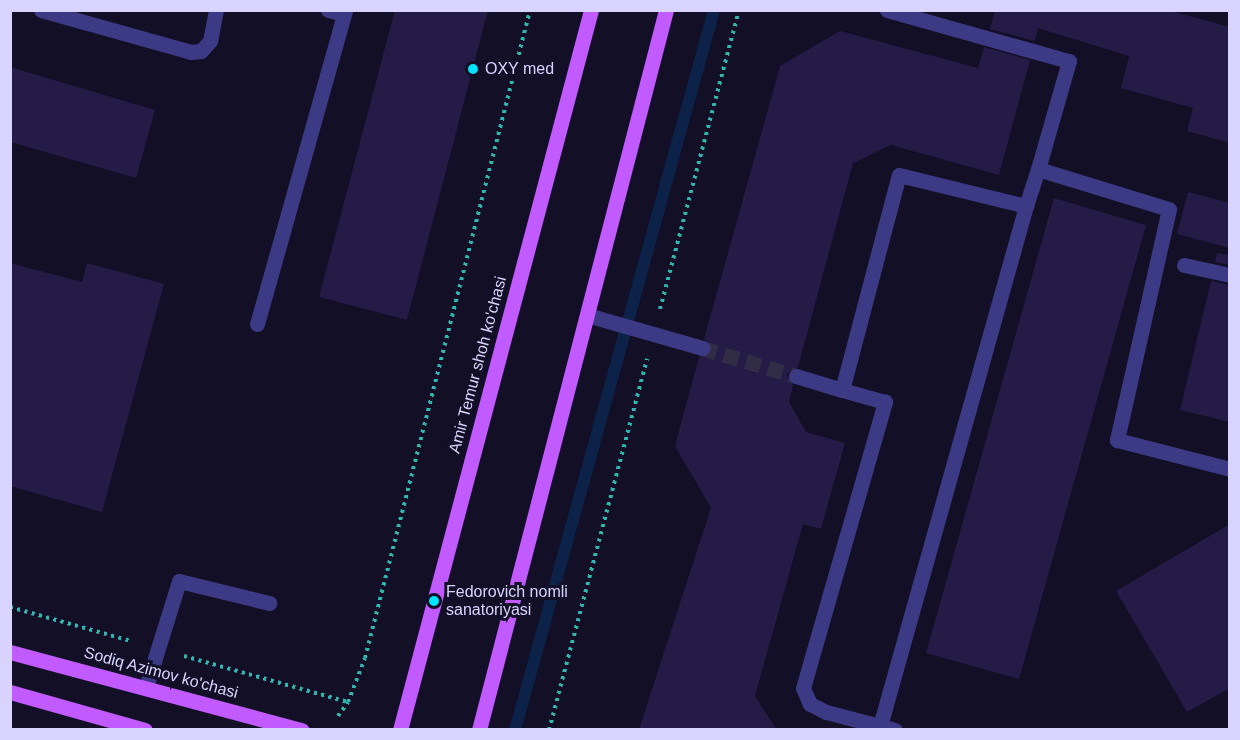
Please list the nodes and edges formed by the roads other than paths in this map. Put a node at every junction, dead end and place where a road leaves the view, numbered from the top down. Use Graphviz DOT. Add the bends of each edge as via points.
graph roads {
  1 [pos="41,10"];
  2 [pos="216,10"];
  3 [pos="327,10"];
  4 [pos="591,10"];
  5 [pos="666,10"];
  6 [pos="887,10"];
  7 [pos="345,12"];
  8 [pos="1038,169"];
  9 [pos="1026,206"];
  10 [pos="1184,264"];
  11 [pos="1230,275"];
  12 [pos="587,315"];
  13 [pos="257,324"];
  14 [pos="702,348"];
  15 [pos="796,376"];
  16 [pos="842,390"];
  17 [pos="1230,469"];
  18 [pos="269,603"];
  19 [pos="10,652"];
  20 [pos="146,687"];
  21 [pos="10,692"];
  22 [pos="888,728"];
  23 [pos="145,729"];
  24 [pos="302,729"];
  25 [pos="400,729"];
  26 [pos="479,729"];
  1 -- 2 [label="lane" via="191,52 201,51 210,41"];
  3 -- 7 [label="lane"];
  4 -- 25 [label="main road, Amir Temur shoh ko'chasi"];
  5 -- 12 [label="main road"];
  6 -- 8 [label="lane" via="1069,61"];
  7 -- 13 [label="lane"];
  8 -- 9 [label="lane"];
  8 -- 17 [label="lane" via="1169,209 1117,440"];
  9 -- 16 [label="lane" via="899,175"];
  9 -- 22 [label="lane"];
  10 -- 11 [label="lane"];
  12 -- 14 [label="lane"];
  12 -- 26 [label="main road"];
  15 -- 16 [label="lane"];
  16 -- 22 [label="lane" via="885,402 803,688 810,704 826,712"];
  18 -- 20 [label="lane" via="179,581"];
  19 -- 20 [label="main road, Sodiq Azimov ko'chasi"];
  20 -- 24 [label="main road, Sodiq Azimov ko'chasi"];
  21 -- 23 [label="main road"];
}
